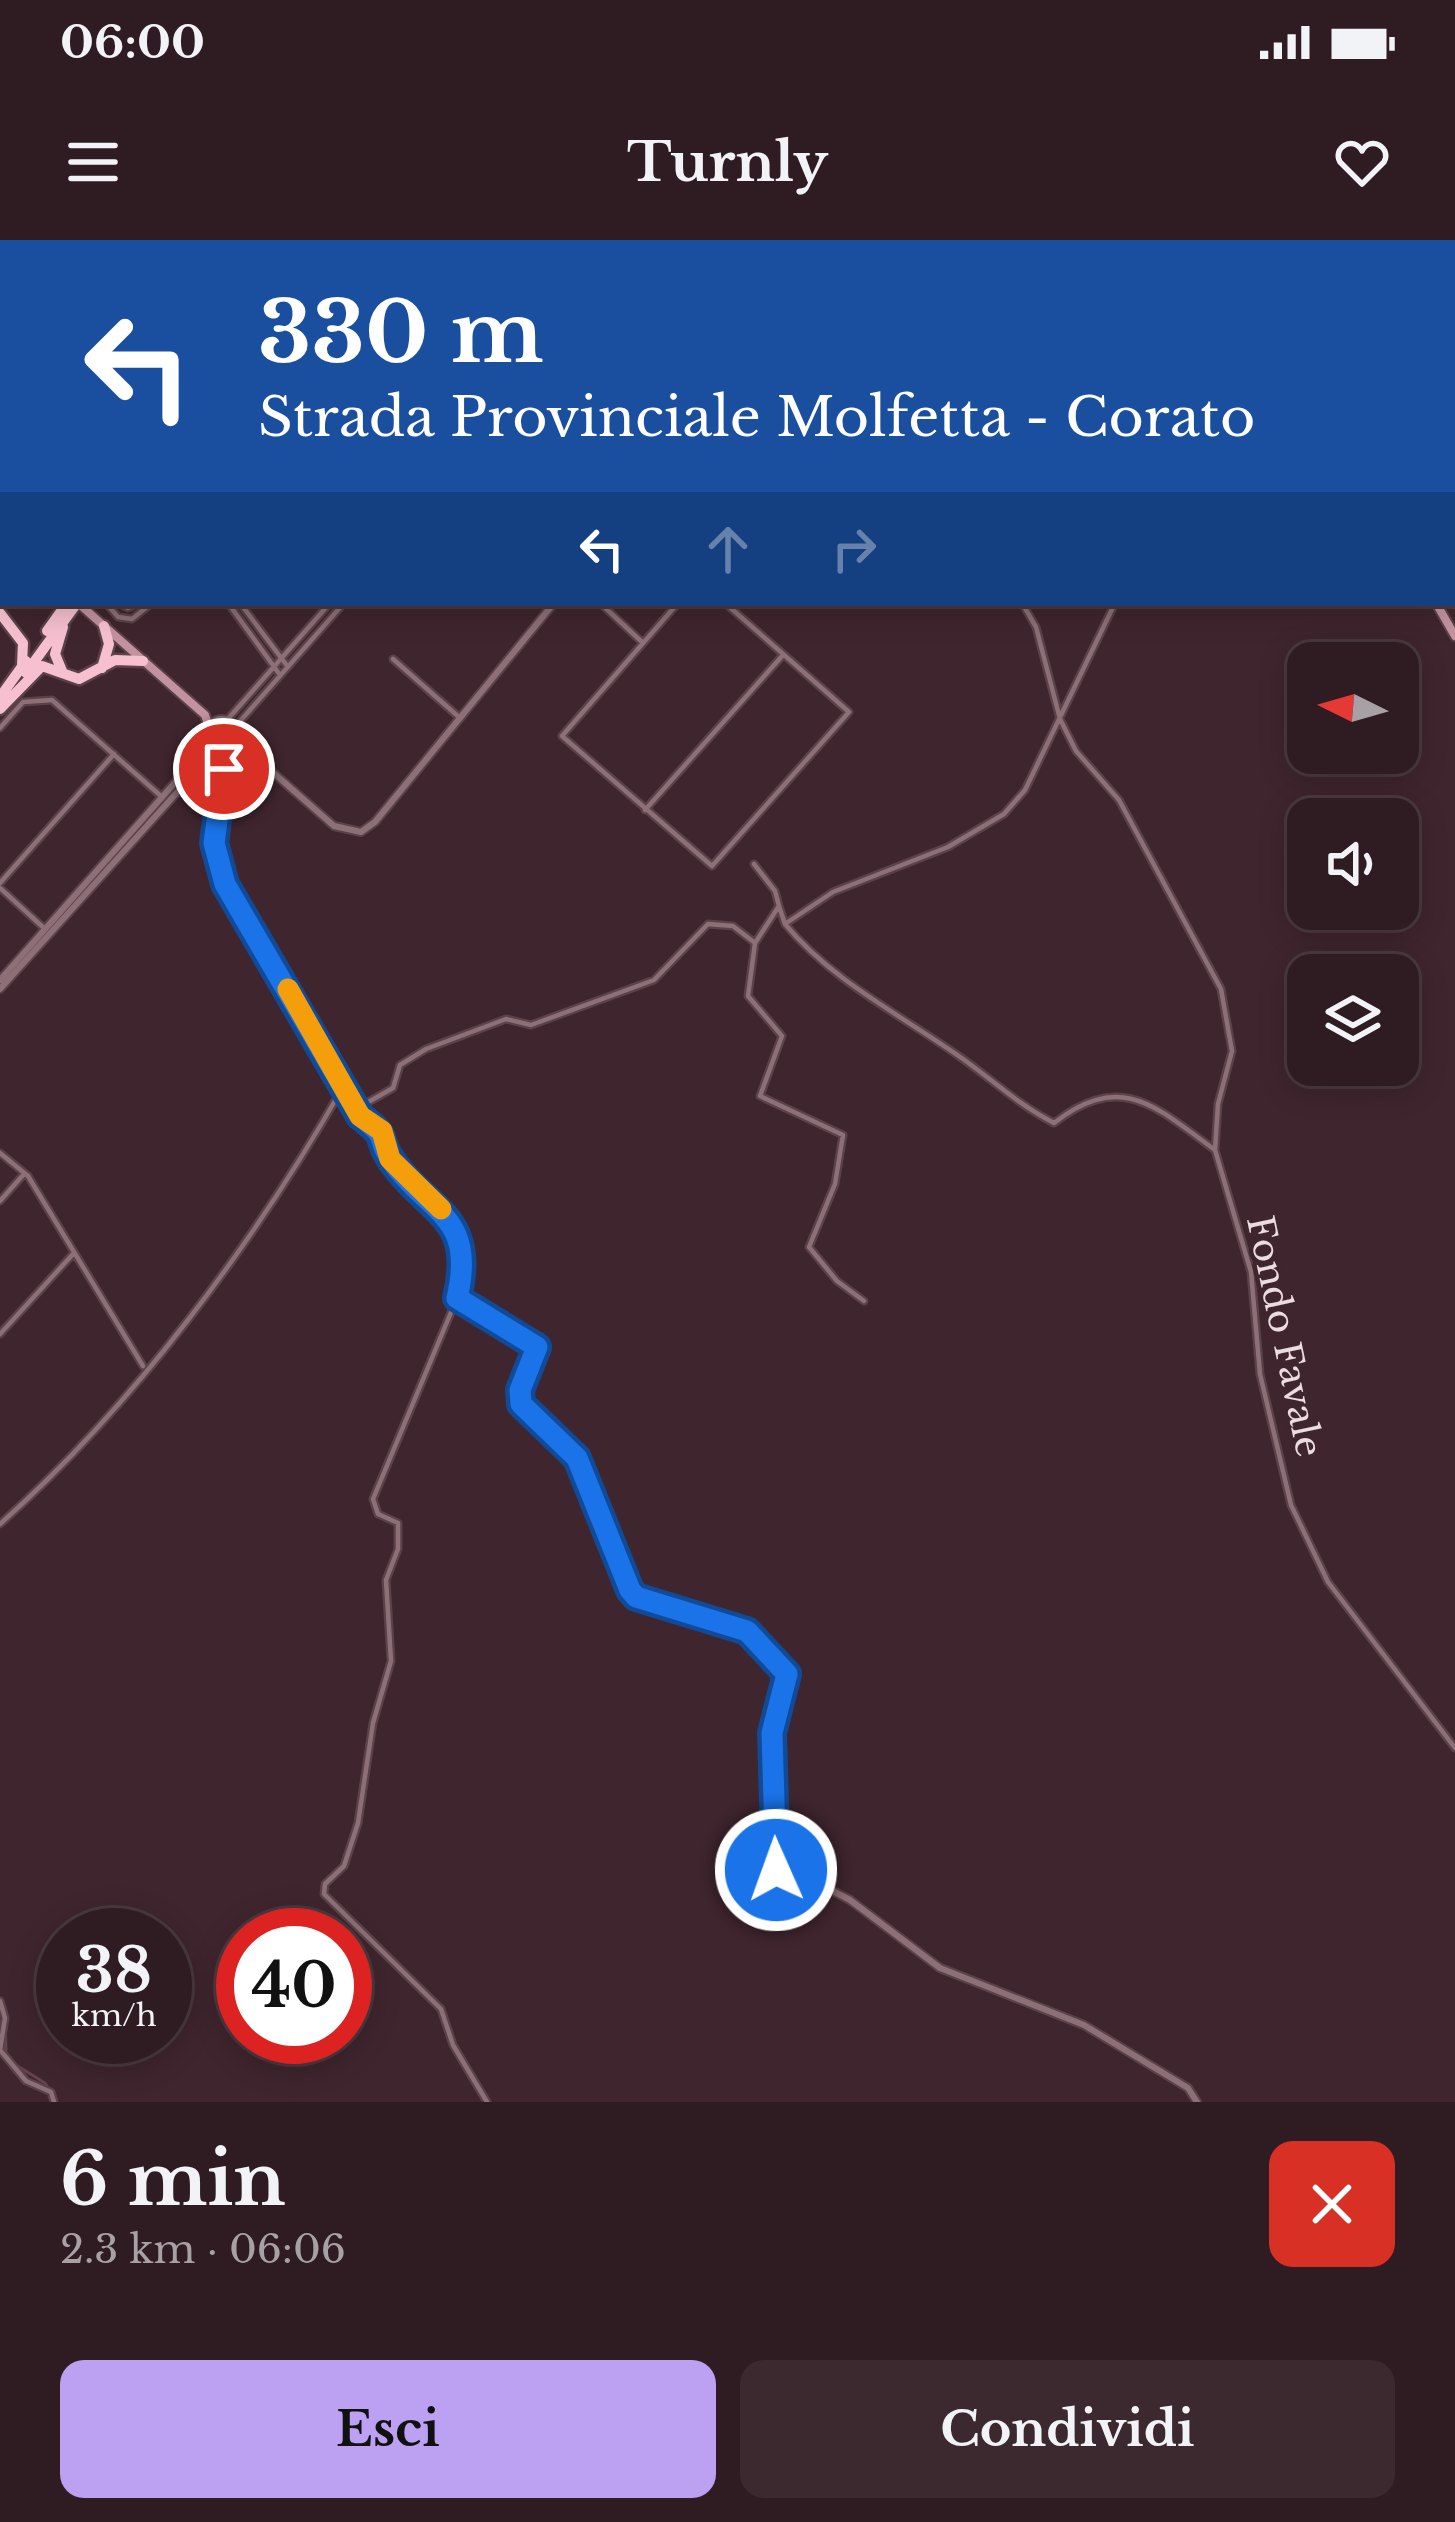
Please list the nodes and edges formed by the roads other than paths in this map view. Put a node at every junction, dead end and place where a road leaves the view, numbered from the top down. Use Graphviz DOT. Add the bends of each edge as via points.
graph roads {
  1 [pos="82,606"];
  2 [pos="82,606"];
  3 [pos="109,606"];
  4 [pos="148,606"];
  5 [pos="230,606"];
  6 [pos="242,606"];
  7 [pos="327,606"];
  8 [pos="341,606"];
  9 [pos="552,606"];
  10 [pos="603,606"];
  11 [pos="675,606"];
  12 [pos="728,606"];
  13 [pos="1024,606"];
  14 [pos="1114,606"];
  15 [pos="1438,606"];
  16 [pos="65,610"];
  17 [pos="0,614"];
  18 [pos="104,626"];
  19 [pos="10,630"];
  20 [pos="47,631"];
  21 [pos="1455,636"];
  22 [pos="643,643"];
  23 [pos="784,655"];
  24 [pos="281,658"];
  25 [pos="393,659"];
  26 [pos="143,661"];
  27 [pos="274,667"];
  28 [pos="288,667"];
  29 [pos="101,671"];
  30 [pos="18,673"];
  31 [pos="64,674"];
  32 [pos="280,675"];
  33 [pos="0,697"];
  34 [pos="0,709"];
  35 [pos="206,713"];
  36 [pos="460,718"];
  37 [pos="223,719"];
  38 [pos="1060,719"];
  39 [pos="208,727"];
  40 [pos="235,727"];
  41 [pos="0,728"];
  42 [pos="236,740"];
  43 [pos="217,746"];
  44 [pos="114,754"];
  45 [pos="164,798"];
  46 [pos="645,810"];
  47 [pos="754,864"];
  48 [pos="0,886"];
  49 [pos="778,906"];
  50 [pos="785,924"];
  51 [pos="45,928"];
  52 [pos="755,943"];
  53 [pos="0,980"];
  54 [pos="0,989"];
  55 [pos="344,1086"];
  56 [pos="356,1109"];
  57 [pos="1216,1150"];
  58 [pos="0,1153"];
  59 [pos="25,1173"];
  60 [pos="0,1202"];
  61 [pos="74,1252"];
  62 [pos="457,1298"];
  63 [pos="864,1301"];
  64 [pos="0,1334"];
  65 [pos="145,1368"];
  66 [pos="0,1524"];
  67 [pos="1455,1748"];
  68 [pos="0,2001"];
  69 [pos="54,2102"];
  70 [pos="487,2102"];
  71 [pos="1197,2102"];
  1 -- 18 [label="main road"];
  2 -- 35 [label="main road"];
  3 -- 4 [label="street" via="132,620"];
  5 -- 27 [label="street"];
  6 -- 24 [label="street"];
  7 -- 24 [label="street"];
  8 -- 28 [label="street"];
  9 -- 36 [label="street"];
  10 -- 22 [label="street"];
  11 -- 22 [label="street"];
  12 -- 23 [label="street"];
  13 -- 38 [label="street, Fondo Favale"];
  14 -- 38 [label="street"];
  15 -- 21 [label="main road"];
  16 -- 20 [label="highway"];
  16 -- 31 [label="highway" via="55,654"];
  16 -- 34 [label="highway"];
  17 -- 19 [label="highway"];
  18 -- 26 [label="main road"];
  18 -- 29 [label="highway" via="110,644"];
  19 -- 20 [label="highway"];
  19 -- 30 [label="highway" via="26,653"];
  20 -- 30 [label="highway"];
  22 -- 46 [label="street" via="562,736"];
  23 -- 46 [label="street"];
  23 -- 46 [label="street" via="849,712 712,866"];
  24 -- 27 [label="street"];
  24 -- 28 [label="street"];
  25 -- 36 [label="street"];
  26 -- 29 [label="highway" via="115,660"];
  26 -- 35 [label="main road"];
  27 -- 32 [label="street"];
  27 -- 37 [label="street"];
  28 -- 32 [label="street"];
  29 -- 31 [label="highway"];
  30 -- 33 [label="highway"];
  31 -- 34 [label="highway" via="42,666"];
  32 -- 40 [label="street"];
  35 -- 37 [label="main road"];
  35 -- 39 [label="main road"];
  36 -- 42 [label="street" via="361,832 334,826"];
  37 -- 39 [label="street"];
  37 -- 40 [label="street"];
  38 -- 50 [label="street" via="1004,814 911,865 833,892"];
  38 -- 57 [label="street, Fondo Favale" via="1147,846 1221,989 1232,1051"];
  39 -- 43 [label="street"];
  40 -- 42 [label="street"];
  41 -- 44 [label="street" via="23,702 45,698"];
  42 -- 43 [label="street"];
  43 -- 45 [label="street"];
  43 -- 55 [label="street" via="214,843 225,884"];
  44 -- 45 [label="street"];
  44 -- 48 [label="street"];
  45 -- 51 [label="street"];
  45 -- 54 [label="street"];
  47 -- 49 [label="street"];
  48 -- 51 [label="street"];
  49 -- 50 [label="street"];
  49 -- 52 [label="street"];
  50 -- 57 [label="street" via="892,1016 968,1062 1014,1103 1054,1123 1112,1094 1157,1106"];
  51 -- 53 [label="street"];
  52 -- 56 [label="street" via="733,926 708,924 654,980 531,1025 506,1019 426,1049 400,1065 391,1090"];
  52 -- 63 [label="street" via="748,996 782,1036 760,1096 843,1135 835,1184 809,1247"];
  55 -- 56 [label="street"];
  55 -- 65 [label="street" via="227,1269"];
  56 -- 62 [label="street" via="382,1131 390,1159 454,1232 462,1272"];
  57 -- 67 [label="street, Fondo Favale" via="1252,1272 1260,1374 1300,1529 1344,1606"];
  58 -- 59 [label="street"];
  59 -- 60 [label="street"];
  59 -- 61 [label="street"];
  61 -- 64 [label="street"];
  61 -- 65 [label="street"];
  62 -- 70 [label="street" via="373,1499 401,1534 386,1580 391,1661 358,1823 325,1894 441,2009"];
  62 -- 71 [label="street" via="537,1347 521,1404 577,1458 632,1594 747,1631 787,1674 772,1733 779,1874 805,1877 850,1900 940,1968 1084,2024 1188,2088"];
  65 -- 66 [label="street"];
  68 -- 69 [label="street" via="0,2050"];
}
